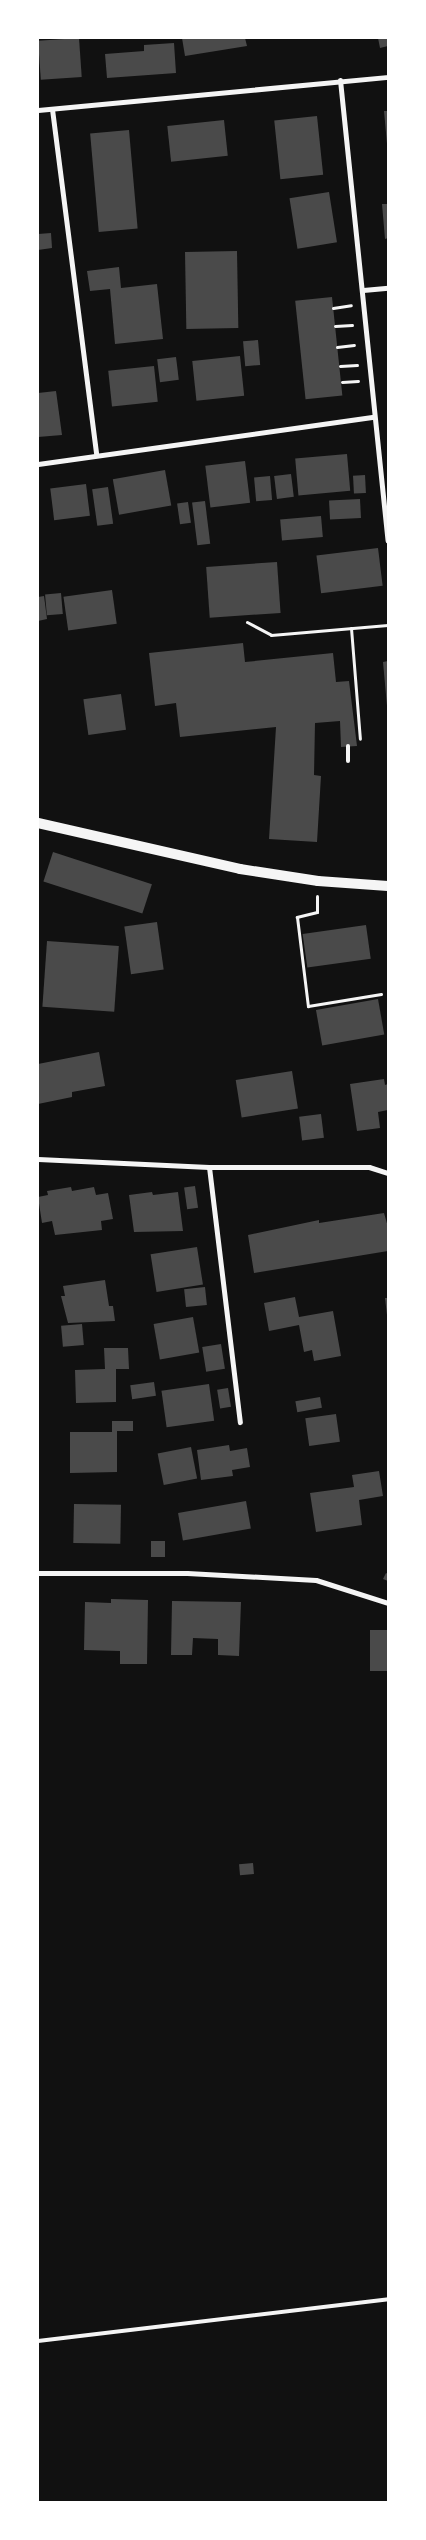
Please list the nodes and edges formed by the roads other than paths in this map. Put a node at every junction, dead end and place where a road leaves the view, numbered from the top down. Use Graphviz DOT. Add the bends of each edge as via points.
graph roads {
  1 [pos="388,77"];
  2 [pos="340,80"];
  3 [pos="52,109"];
  4 [pos="38,110"];
  5 [pos="388,288"];
  6 [pos="363,290"];
  7 [pos="374,417"];
  8 [pos="96,453"];
  9 [pos="38,464"];
  10 [pos="388,541"];
  11 [pos="348,746"];
  12 [pos="348,761"];
  13 [pos="38,823"];
  14 [pos="388,886"];
  15 [pos="38,1159"];
  16 [pos="209,1167"];
  17 [pos="388,1173"];
  18 [pos="240,1422"];
  19 [pos="38,1573"];
  20 [pos="388,1603"];
  21 [pos="388,2299"];
  22 [pos="38,2341"];
  1 -- 2 [label="street"];
  2 -- 3 [label="street"];
  2 -- 6 [label="street"];
  3 -- 4 [label="street"];
  3 -- 8 [label="street"];
  5 -- 6 [label="street"];
  6 -- 7 [label="street"];
  7 -- 8 [label="street"];
  7 -- 10 [label="street"];
  8 -- 9 [label="street"];
  11 -- 12 [label="lane"];
  13 -- 14 [label="main road" via="224,866 318,881"];
  15 -- 16 [label="street"];
  16 -- 17 [label="street" via="369,1167"];
  16 -- 18 [label="street"];
  19 -- 20 [label="street" via="187,1573 316,1580"];
  21 -- 22 [label="lane"];
}
